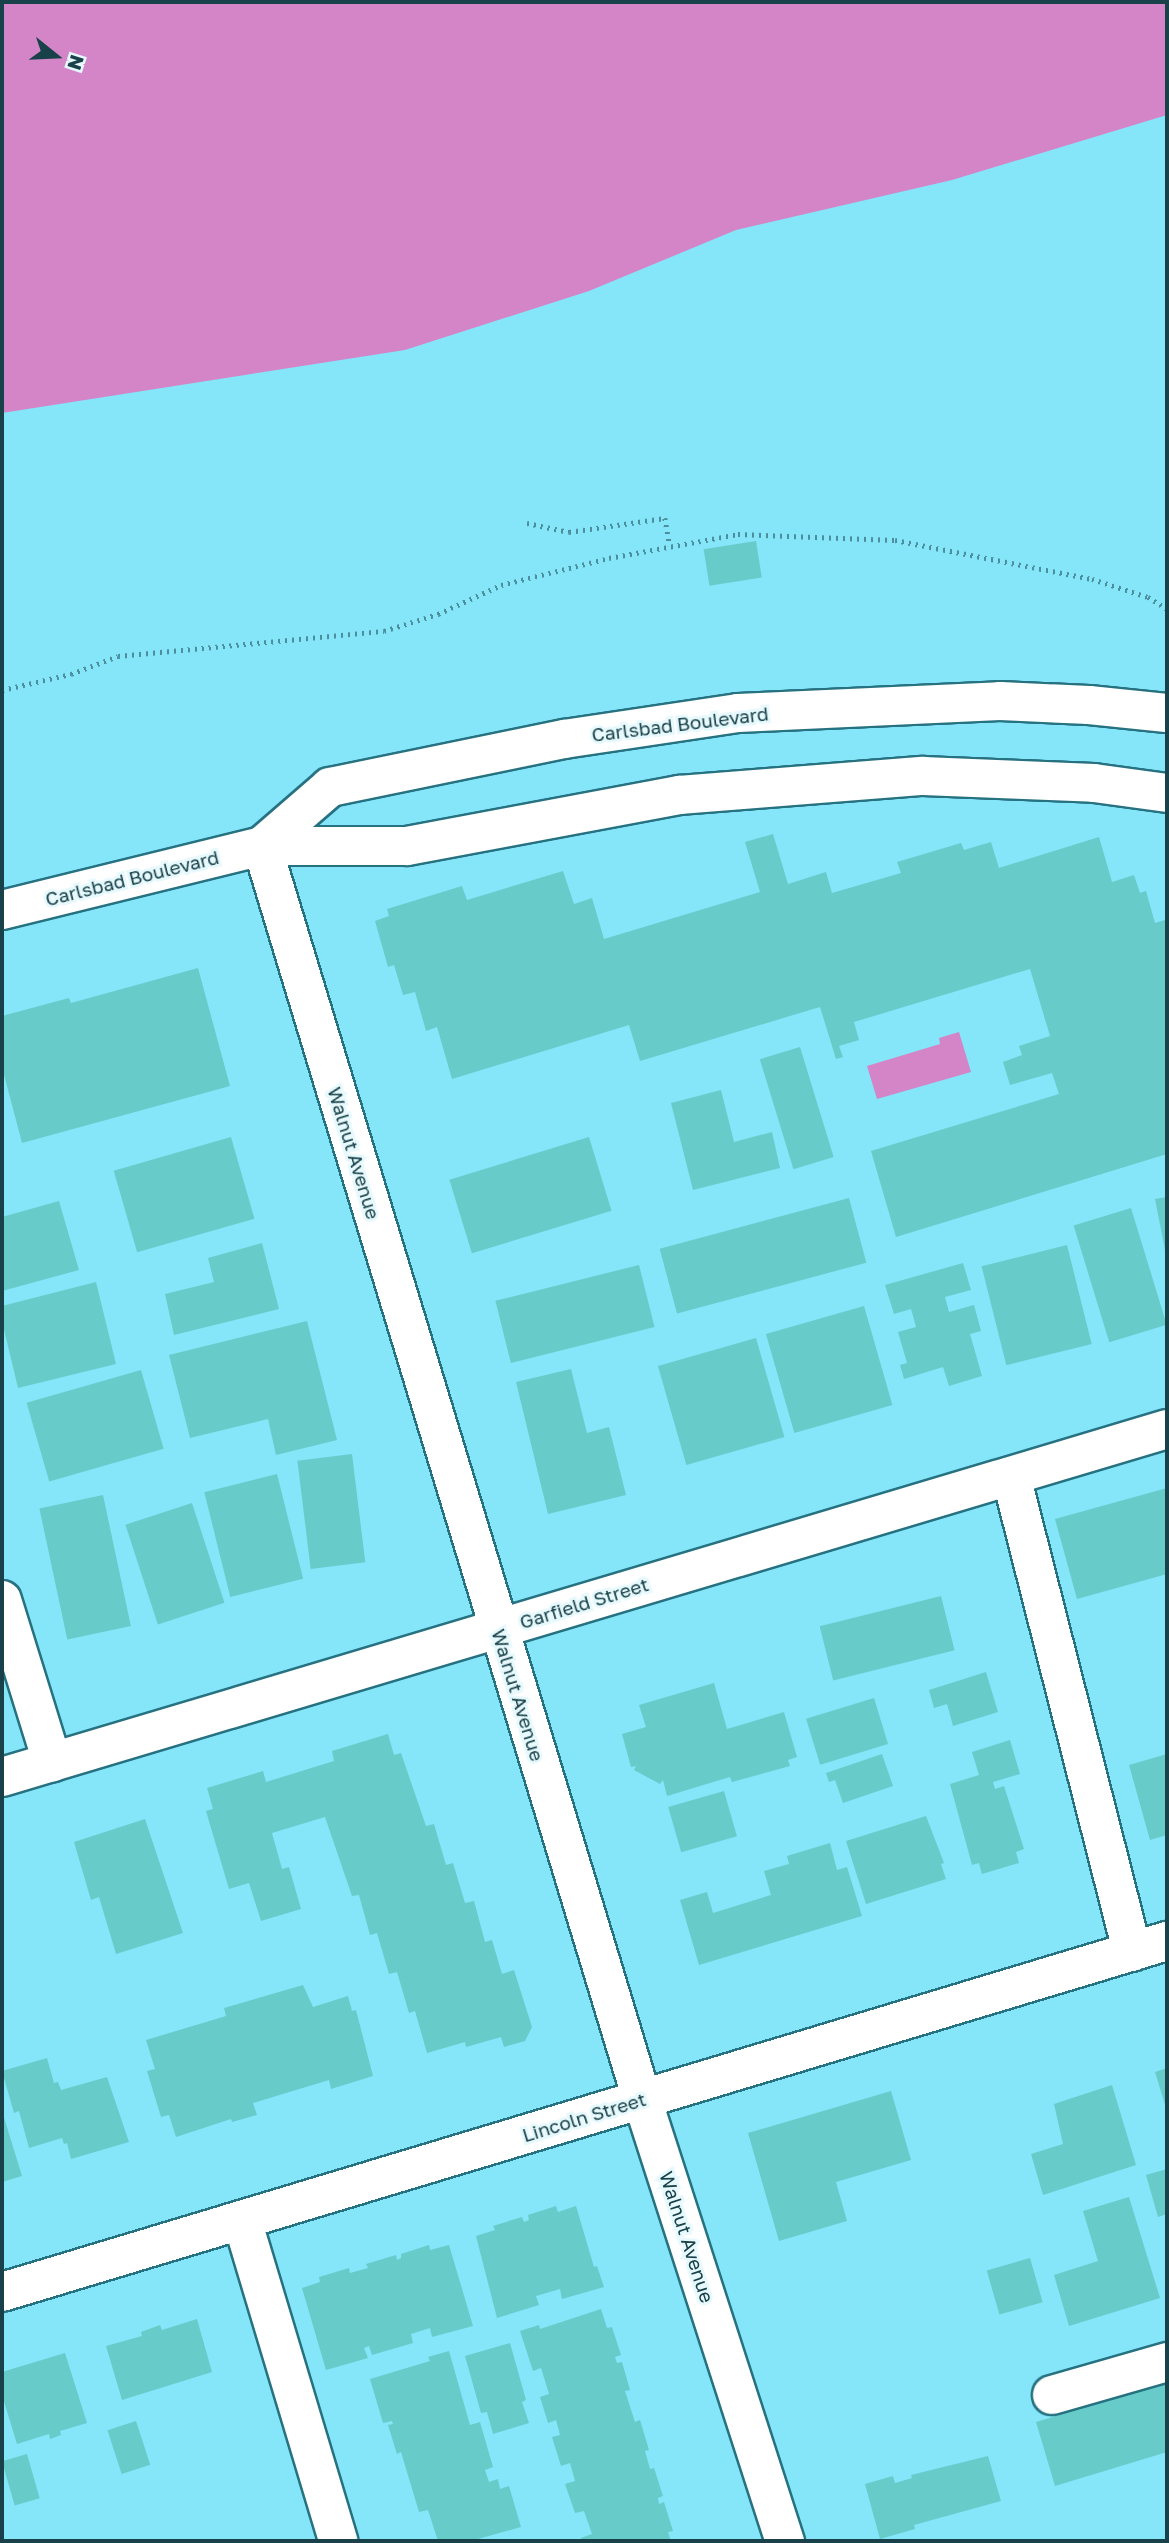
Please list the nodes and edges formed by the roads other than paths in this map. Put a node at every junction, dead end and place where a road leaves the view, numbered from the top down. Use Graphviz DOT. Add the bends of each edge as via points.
graph roads {
  1 [pos="1167,713"];
  2 [pos="1167,793"];
  3 [pos="262,846"];
  4 [pos="2,910"];
  5 [pos="1167,1429"];
  6 [pos="1012,1476"];
  7 [pos="2,1600"];
  8 [pos="498,1629"];
  9 [pos="52,1762"];
  10 [pos="2,1777"];
  11 [pos="1150,1947"];
  12 [pos="642,2099"];
  13 [pos="242,2220"];
  14 [pos="2,2292"];
  15 [pos="1167,2362"];
  16 [pos="1052,2395"];
  17 [pos="338,2541"];
  18 [pos="785,2541"];
  1 -- 3 [label="street, Carlsbad Boulevard" via="1000,701 724,715 564,739 330,787"];
  2 -- 3 [label="street, Carlsbad Boulevard" via="1082,782 923,776 679,795 407,846"];
  3 -- 4 [label="street, Carlsbad Boulevard"];
  3 -- 8 [label="street, Walnut Avenue"];
  5 -- 6 [label="street, Garfield Street"];
  6 -- 8 [label="street, Garfield Street"];
  6 -- 11 [label="street"];
  7 -- 9 [label="street"];
  8 -- 9 [label="street, Garfield Street"];
  8 -- 12 [label="street, Walnut Avenue"];
  9 -- 10 [label="street, Garfield Street"];
  11 -- 12 [label="street, Lincoln Street"];
  12 -- 13 [label="street, Lincoln Street"];
  12 -- 18 [label="street, Walnut Avenue"];
  13 -- 14 [label="street, Lincoln Street"];
  13 -- 17 [label="street"];
  15 -- 16 [label="street"];
}
